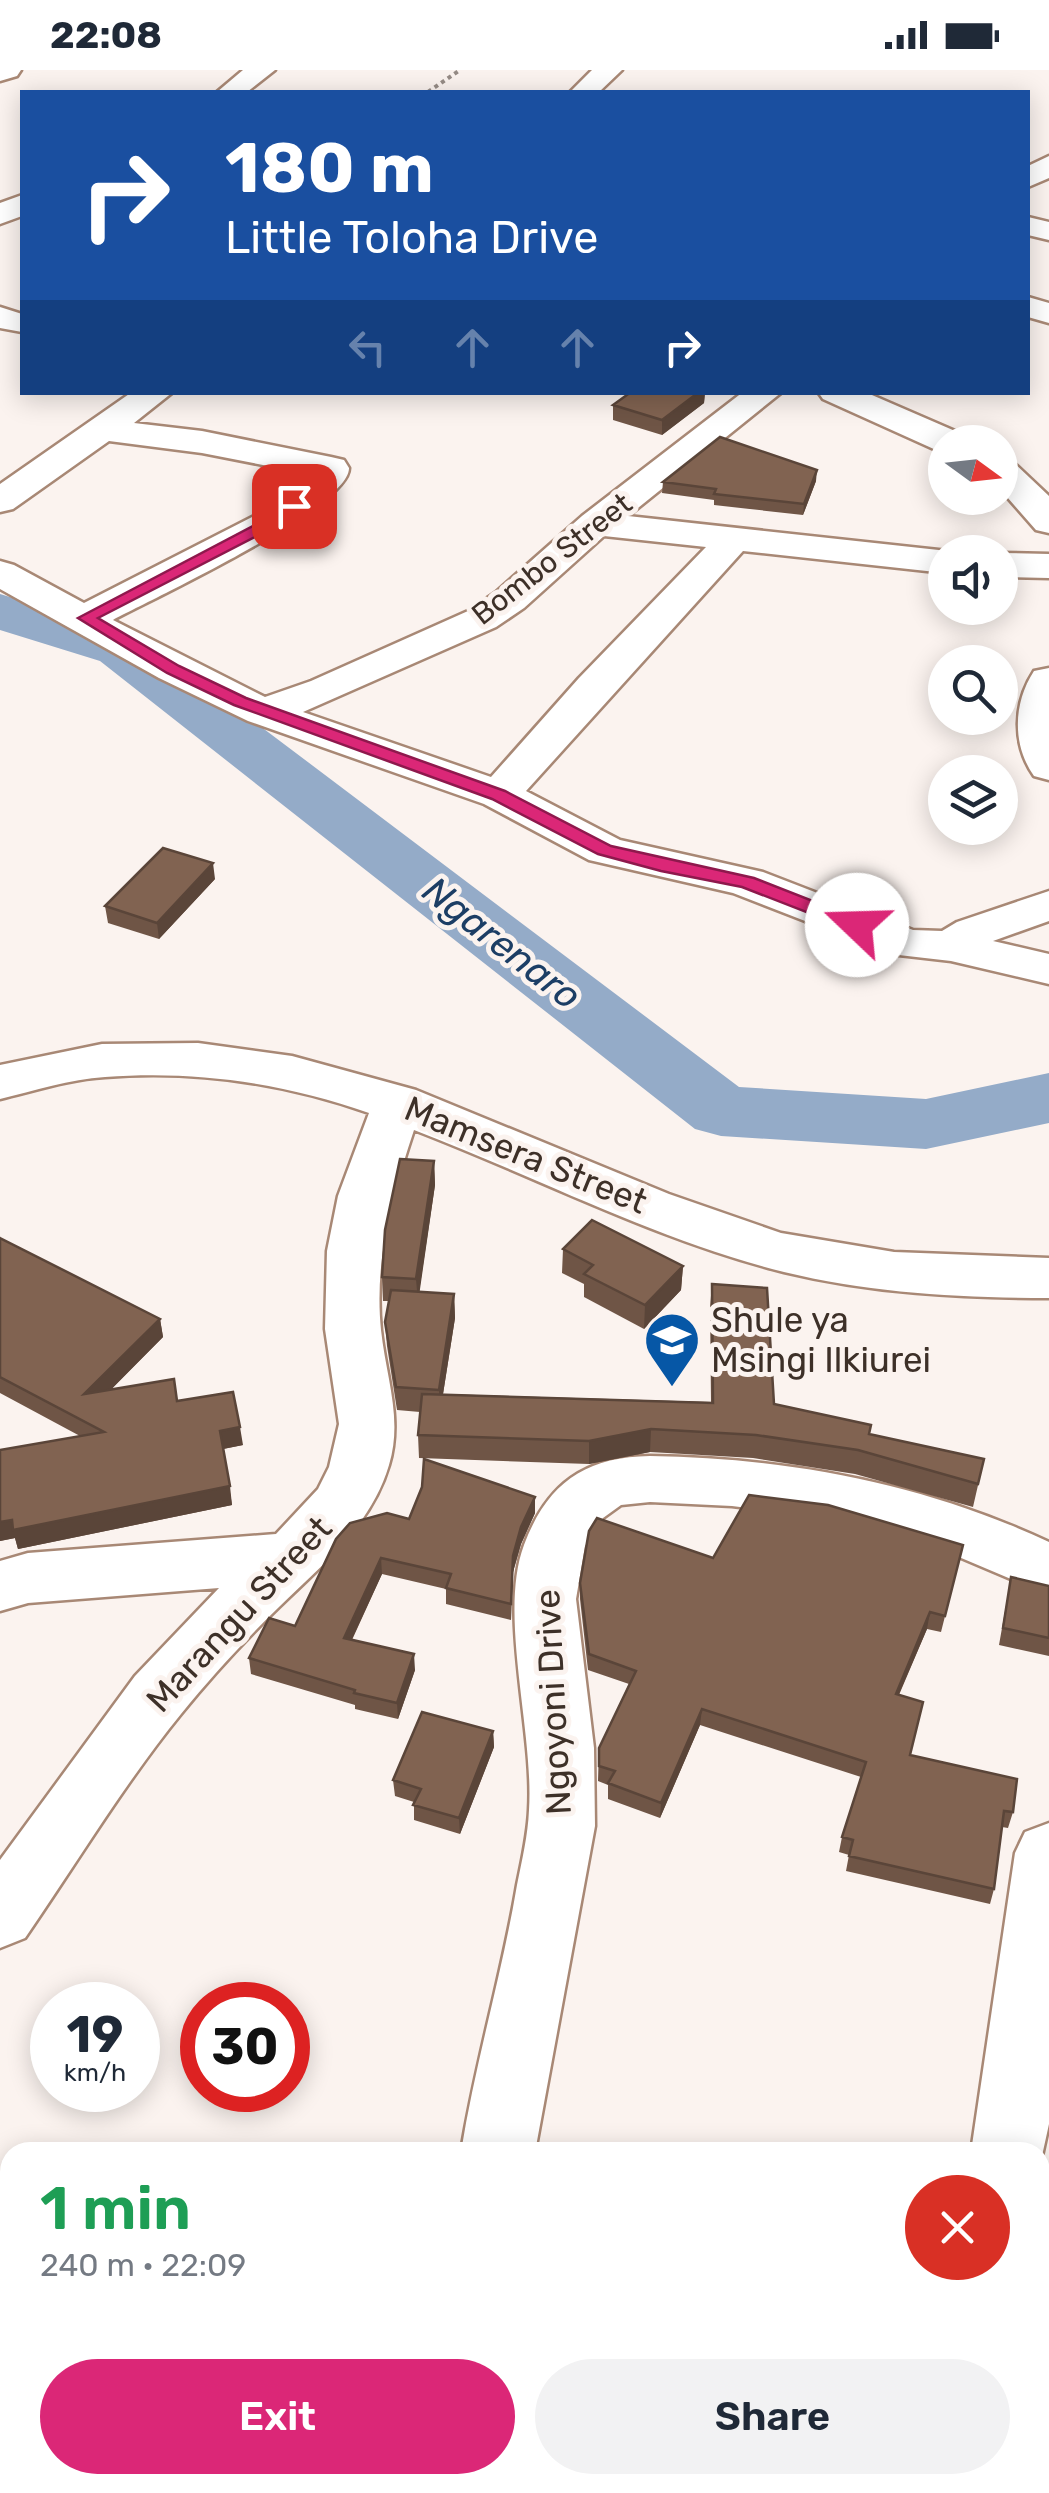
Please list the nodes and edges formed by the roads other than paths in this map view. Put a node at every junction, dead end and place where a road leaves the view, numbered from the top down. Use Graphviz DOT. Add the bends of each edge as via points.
graph roads {
  1 [pos="608,70"];
  2 [pos="261,71"];
  3 [pos="233,90"];
  4 [pos="584,90"];
  5 [pos="152,395"];
  6 [pos="761,395"];
  7 [pos="842,395"];
  8 [pos="103,430"];
  9 [pos="928,433"];
  10 [pos="1018,486"];
  11 [pos="0,501"];
  12 [pos="1049,522"];
  13 [pos="594,524"];
  14 [pos="734,538"];
  15 [pos="928,559"];
  16 [pos="1018,565"];
  17 [pos="1049,566"];
  18 [pos="0,573"];
  19 [pos="86,618"];
  20 [pos="1049,680"];
  21 [pos="263,712"];
  22 [pos="1049,767"];
  23 [pos="499,795"];
  24 [pos="1049,905"];
  25 [pos="951,946"];
  26 [pos="1049,970"];
  27 [pos="0,1082"];
  28 [pos="398,1102"];
  29 [pos="1049,1278"];
  30 [pos="289,1558"];
  31 [pos="1049,1570"];
  32 [pos="0,1586"];
  33 [pos="1049,1853"];
  34 [pos="0,1916"];
  35 [pos="500,2142"];
  36 [pos="1009,2142"];
  1 -- 4 [label="street"];
  2 -- 3 [label="street"];
  5 -- 8 [label="street"];
  6 -- 13 [label="street, Bombo Street"];
  7 -- 9 [label="street"];
  8 -- 11 [label="street"];
  8 -- 19 [label="street" via="219,445 331,468 332,474 279,518"];
  10 -- 12 [label="street"];
  13 -- 14 [label="street"];
  13 -- 21 [label="street, Bombo Street" via="510,600 466,628"];
  14 -- 15 [label="street"];
  14 -- 23 [label="street"];
  16 -- 17 [label="street"];
  18 -- 19 [label="street"];
  19 -- 21 [label="street"];
  20 -- 22 [label="street" via="1042,692 1040,745"];
  21 -- 23 [label="street"];
  23 -- 25 [label="street" via="628,858 747,882 907,944"];
  24 -- 25 [label="street"];
  25 -- 26 [label="street"];
  27 -- 28 [label="street, Mamsera Street" via="71,1065 186,1058 297,1073"];
  28 -- 29 [label="street, Mamsera Street" via="688,1222 790,1254 890,1272"];
  28 -- 30 [label="street, Marangu Street" via="365,1196 354,1251 354,1329 368,1424 359,1467 330,1518"];
  30 -- 32 [label="street" via="28,1578"];
  30 -- 34 [label="street, Marangu Street" via="158,1695"];
  31 -- 35 [label="street, Ngoyoni Drive" via="929,1518 800,1489 616,1482 594,1492 570,1516 554,1546 544,1614 562,1809 546,1924"];
  33 -- 36 [label="street"];
}
